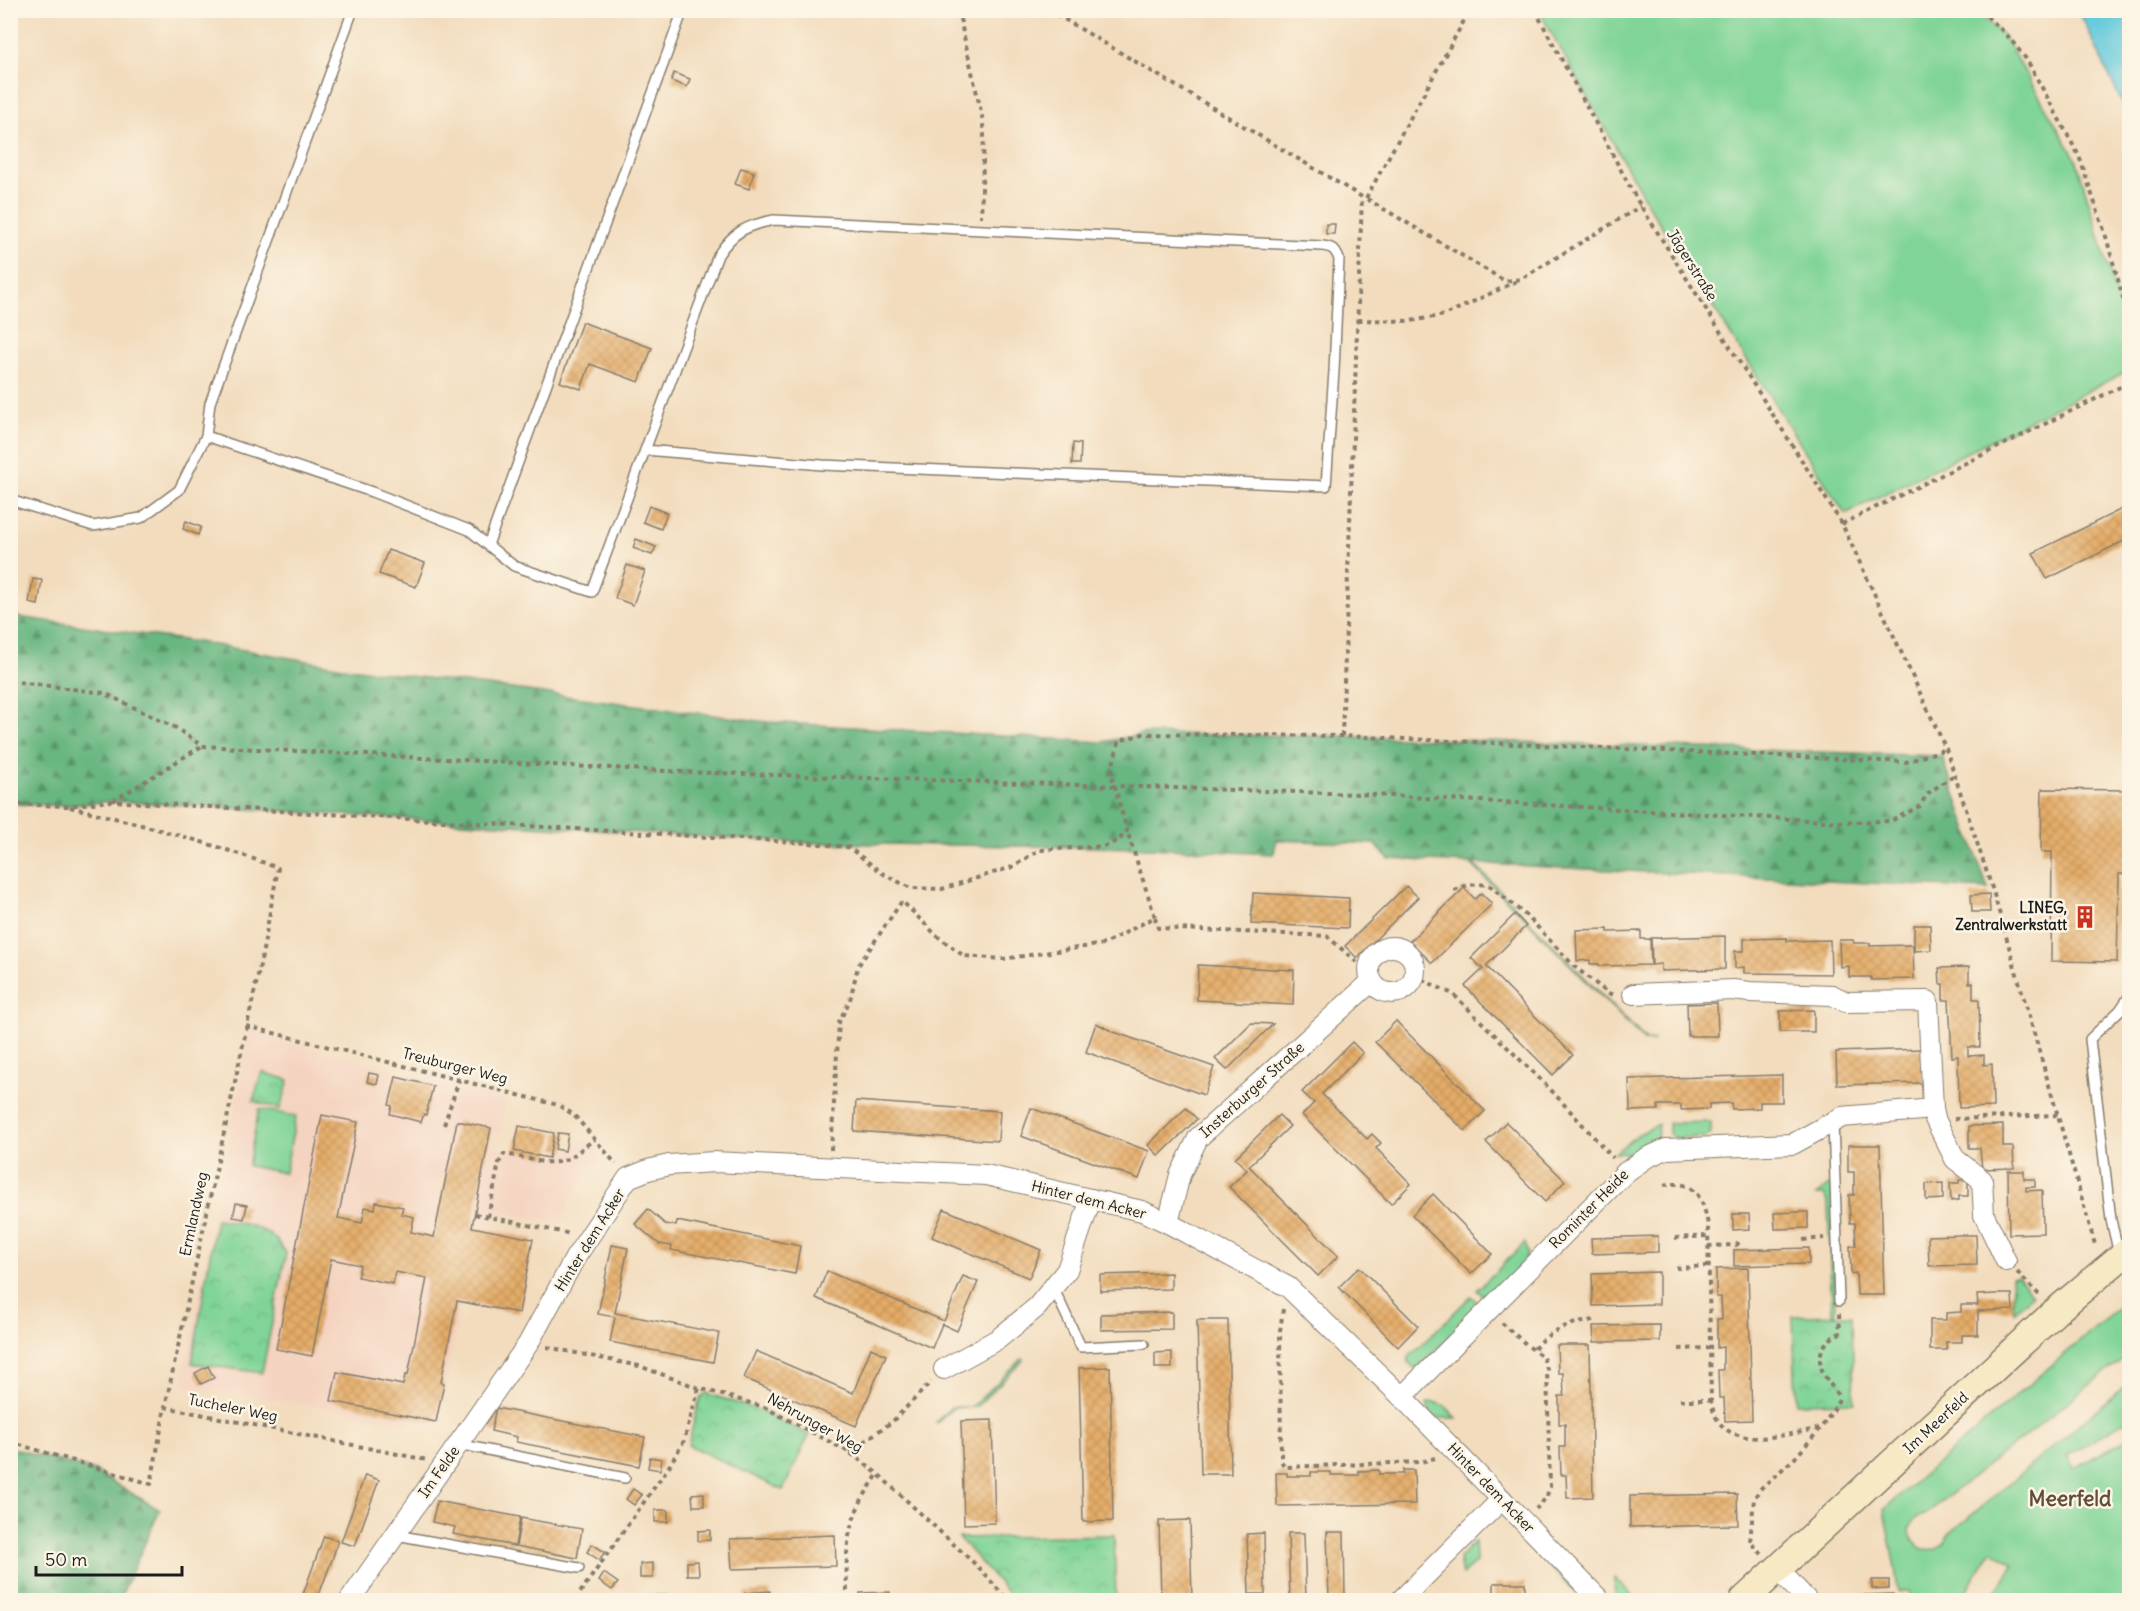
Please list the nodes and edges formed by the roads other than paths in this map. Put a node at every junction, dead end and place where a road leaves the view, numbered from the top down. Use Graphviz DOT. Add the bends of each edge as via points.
graph roads {
  1 [pos="353,10"];
  2 [pos="682,10"];
  3 [pos="206,436"];
  4 [pos="645,450"];
  5 [pos="10,500"];
  6 [pos="488,545"];
  7 [pos="1371,976"];
  8 [pos="1633,994"];
  9 [pos="2130,995"];
  10 [pos="1934,1114"];
  11 [pos="1833,1122"];
  12 [pos="1091,1199"];
  13 [pos="1168,1223"];
  14 [pos="2117,1259"];
  15 [pos="2006,1261"];
  16 [pos="1053,1287"];
  17 [pos="1839,1302"];
  18 [pos="528,1344"];
  19 [pos="1143,1344"];
  20 [pos="944,1369"];
  21 [pos="1402,1397"];
  22 [pos="458,1444"];
  23 [pos="625,1478"];
  24 [pos="1502,1498"];
  25 [pos="396,1534"];
  26 [pos="579,1568"];
  27 [pos="1778,1569"];
  28 [pos="350,1600"];
  29 [pos="1401,1600"];
  30 [pos="1600,1600"];
  31 [pos="1744,1600"];
  32 [pos="1807,1600"];
  1 -- 3 [label="lane" via="210,403"];
  2 -- 6 [label="lane"];
  3 -- 5 [label="lane" via="178,490 141,518 93,526"];
  3 -- 6 [label="lane" via="469,530"];
  4 -- 4 [label="lane" via="718,255 727,240 757,223 774,220 1322,246 1336,251 1339,259 1326,486 822,465"];
  4 -- 6 [label="lane" via="592,592 514,566"];
  7 -- 7 [label="street, Insterburger Straße" via="1383,991 1399,992 1414,976 1413,961 1409,955 1390,948 1378,953 1370,964"];
  7 -- 13 [label="street, Insterburger Straße" via="1198,1138 1180,1175"];
  8 -- 10 [label="street" via="1733,990 1832,995 1846,1002 1928,1001"];
  9 -- 14 [label="lane" via="2090,1039"];
  10 -- 11 [label="street, Rominter Heide" via="1842,1117"];
  10 -- 15 [label="street" via="1955,1158 1982,1180 1984,1215"];
  11 -- 17 [label="lane"];
  11 -- 21 [label="street, Rominter Heide" via="1793,1144 1666,1149 1646,1158 1626,1172"];
  12 -- 13 [label="street, Hinter dem Acker" via="1142,1211"];
  12 -- 16 [label="street" via="1067,1269"];
  12 -- 18 [label="street, Hinter dem Acker" via="986,1175 714,1162 648,1170 628,1178 575,1258"];
  13 -- 21 [label="street, Hinter dem Acker" via="1288,1287"];
  14 -- 27 [label="street, Im Meerfeld"];
  16 -- 19 [label="lane" via="1081,1347"];
  16 -- 20 [label="street" via="998,1339"];
  18 -- 22 [label="street, Im Felde"];
  21 -- 24 [label="street, Hinter dem Acker"];
  22 -- 23 [label="lane"];
  22 -- 25 [label="street, Im Felde"];
  24 -- 29 [label="street"];
  24 -- 30 [label="street, Hinter dem Acker"];
  25 -- 26 [label="lane"];
  25 -- 28 [label="street, Im Felde"];
  27 -- 31 [label="street, Im Meerfeld"];
  27 -- 32 [label="street"];
}
